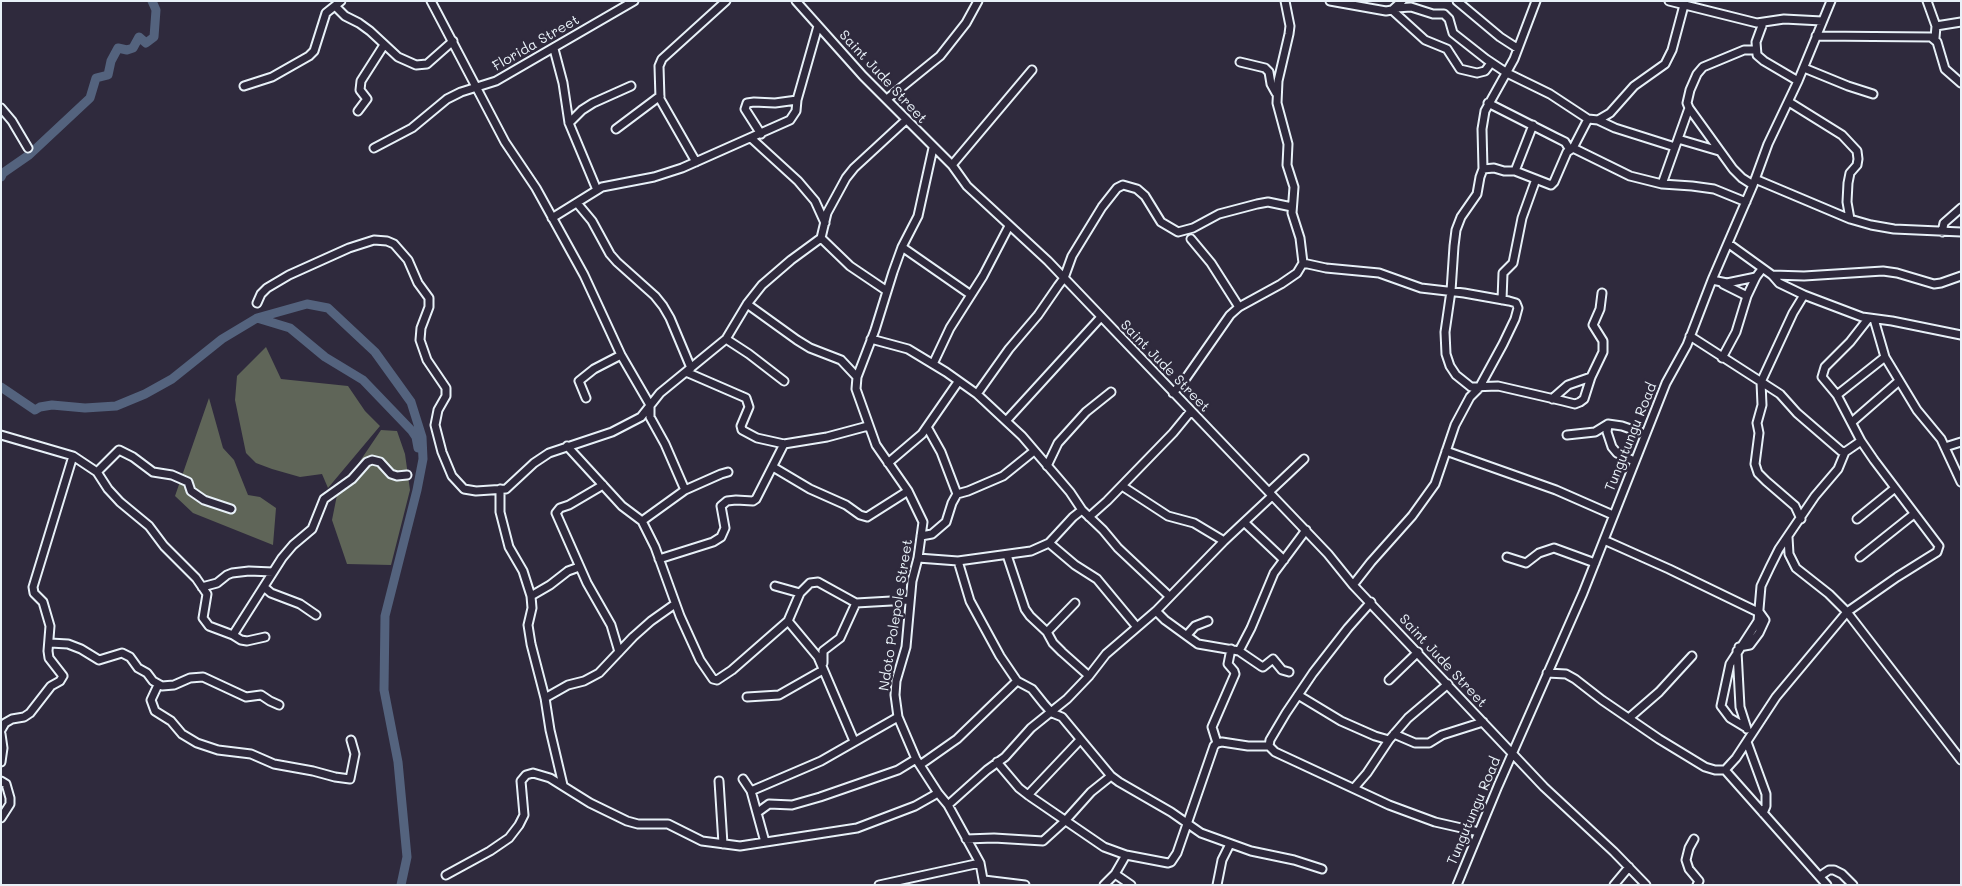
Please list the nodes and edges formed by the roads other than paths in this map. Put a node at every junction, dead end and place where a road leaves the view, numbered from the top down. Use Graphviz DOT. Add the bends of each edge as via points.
graph roads {
  1 [pos="431,1"];
  2 [pos="634,1"];
  3 [pos="726,1"];
  4 [pos="796,1"];
  5 [pos="978,1"];
  6 [pos="1285,1"];
  7 [pos="1330,1"];
  8 [pos="1402,1"];
  9 [pos="1458,1"];
  10 [pos="1536,1"];
  11 [pos="1669,1"];
  12 [pos="1831,1"];
  13 [pos="1927,1"];
  14 [pos="338,3"];
  15 [pos="1687,4"];
  16 [pos="1394,9"];
  17 [pos="1822,21"];
  18 [pos="1961,22"];
  19 [pos="1763,23"];
  20 [pos="818,26"];
  21 [pos="1936,26"];
  22 [pos="1816,36"];
  23 [pos="1935,38"];
  24 [pos="453,41"];
  25 [pos="384,45"];
  26 [pos="1517,48"];
  27 [pos="554,49"];
  28 [pos="1756,50"];
  29 [pos="1240,62"];
  30 [pos="1491,63"];
  31 [pos="1804,68"];
  32 [pos="1032,70"];
  33 [pos="1507,73"];
  34 [pos="1798,81"];
  35 [pos="1961,83"];
  36 [pos="244,86"];
  37 [pos="631,86"];
  38 [pos="475,87"];
  39 [pos="1276,94"];
  40 [pos="1873,94"];
  41 [pos="660,96"];
  42 [pos="887,99"];
  43 [pos="797,100"];
  44 [pos="1789,102"];
  45 [pos="1488,104"];
  46 [pos="1,108"];
  47 [pos="1689,108"];
  48 [pos="358,111"];
  49 [pos="1588,119"];
  50 [pos="906,120"];
  51 [pos="1598,120"];
  52 [pos="569,123"];
  53 [pos="1533,125"];
  54 [pos="616,129"];
  55 [pos="761,134"];
  56 [pos="751,138"];
  57 [pos="1678,139"];
  58 [pos="1675,147"];
  59 [pos="28,148"];
  60 [pos="374,148"];
  61 [pos="933,148"];
  62 [pos="1572,149"];
  63 [pos="1719,151"];
  64 [pos="696,162"];
  65 [pos="952,166"];
  66 [pos="1483,169"];
  67 [pos="1515,170"];
  68 [pos="1536,180"];
  69 [pos="1754,182"];
  70 [pos="1662,184"];
  71 [pos="597,190"];
  72 [pos="1746,202"];
  73 [pos="577,203"];
  74 [pos="1292,207"];
  75 [pos="1961,208"];
  76 [pos="552,218"];
  77 [pos="1850,219"];
  78 [pos="825,223"];
  79 [pos="1009,226"];
  80 [pos="1942,232"];
  81 [pos="1961,232"];
  82 [pos="822,238"];
  83 [pos="1191,239"];
  84 [pos="1729,244"];
  85 [pos="902,247"];
  86 [pos="1303,263"];
  87 [pos="1762,269"];
  88 [pos="1772,275"];
  89 [pos="1961,276"];
  90 [pos="1756,277"];
  91 [pos="1064,278"];
  92 [pos="1712,280"];
  93 [pos="1720,283"];
  94 [pos="887,290"];
  95 [pos="1451,291"];
  96 [pos="1602,293"];
  97 [pos="971,295"];
  98 [pos="1804,295"];
  99 [pos="1747,296"];
  100 [pos="1502,300"];
  101 [pos="257,303"];
  102 [pos="746,304"];
  103 [pos="1239,307"];
  104 [pos="1101,317"];
  105 [pos="1871,319"];
  106 [pos="1961,335"];
  107 [pos="1690,336"];
  108 [pos="726,339"];
  109 [pos="871,340"];
  110 [pos="621,355"];
  111 [pos="1885,357"];
  112 [pos="1722,358"];
  113 [pos="933,364"];
  114 [pos="689,370"];
  115 [pos="857,377"];
  116 [pos="1590,377"];
  117 [pos="784,381"];
  118 [pos="1899,381"];
  119 [pos="958,382"];
  120 [pos="1761,382"];
  121 [pos="1479,388"];
  122 [pos="1111,392"];
  123 [pos="1173,393"];
  124 [pos="977,394"];
  125 [pos="1837,395"];
  126 [pos="586,398"];
  127 [pos="1552,398"];
  128 [pos="650,405"];
  129 [pos="1191,411"];
  130 [pos="1006,421"];
  131 [pos="1852,422"];
  132 [pos="1608,424"];
  133 [pos="868,426"];
  134 [pos="927,427"];
  135 [pos="1645,434"];
  136 [pos="1,435"];
  137 [pos="1567,435"];
  138 [pos="1861,441"];
  139 [pos="1961,442"];
  140 [pos="784,444"];
  141 [pos="567,446"];
  142 [pos="1945,447"];
  143 [pos="1034,451"];
  144 [pos="1446,451"];
  145 [pos="1845,452"];
  146 [pos="73,456"];
  147 [pos="1304,459"];
  148 [pos="1634,461"];
  149 [pos="888,463"];
  150 [pos="1047,466"];
  151 [pos="773,467"];
  152 [pos="96,472"];
  153 [pos="728,472"];
  154 [pos="407,475"];
  155 [pos="1961,482"];
  156 [pos="604,485"];
  157 [pos="1122,486"];
  158 [pos="1895,488"];
  159 [pos="500,489"];
  160 [pos="685,490"];
  161 [pos="908,491"];
  162 [pos="957,494"];
  163 [pos="1270,494"];
  164 [pos="231,509"];
  165 [pos="1082,510"];
  166 [pos="1914,514"];
  167 [pos="1613,515"];
  168 [pos="1089,517"];
  169 [pos="1801,519"];
  170 [pos="1857,519"];
  171 [pos="642,521"];
  172 [pos="1245,523"];
  173 [pos="1306,530"];
  174 [pos="921,536"];
  175 [pos="1788,537"];
  176 [pos="1604,540"];
  177 [pos="1224,541"];
  178 [pos="1050,543"];
  179 [pos="1007,555"];
  180 [pos="1507,557"];
  181 [pos="1860,557"];
  182 [pos="918,558"];
  183 [pos="659,559"];
  184 [pos="1284,560"];
  185 [pos="958,561"];
  186 [pos="1595,563"];
  187 [pos="579,566"];
  188 [pos="273,572"];
  189 [pos="1353,585"];
  190 [pos="775,586"];
  191 [pos="264,587"];
  192 [pos="202,588"];
  193 [pos="800,593"];
  194 [pos="531,596"];
  195 [pos="1169,596"];
  196 [pos="909,600"];
  197 [pos="1371,602"];
  198 [pos="856,603"];
  199 [pos="1075,603"];
  200 [pos="675,604"];
  201 [pos="1156,611"];
  202 [pos="1847,612"];
  203 [pos="1760,613"];
  204 [pos="316,615"];
  205 [pos="788,621"];
  206 [pos="1208,621"];
  207 [pos="1136,626"];
  208 [pos="1048,632"];
  209 [pos="233,635"];
  210 [pos="1187,635"];
  211 [pos="265,637"];
  212 [pos="50,643"];
  213 [pos="1231,649"];
  214 [pos="1738,649"];
  215 [pos="1239,651"];
  216 [pos="619,652"];
  217 [pos="1418,652"];
  218 [pos="1692,656"];
  219 [pos="824,672"];
  220 [pos="1289,672"];
  221 [pos="1547,673"];
  222 [pos="1089,676"];
  223 [pos="1389,680"];
  224 [pos="1017,681"];
  225 [pos="1448,684"];
  226 [pos="158,685"];
  227 [pos="1298,695"];
  228 [pos="748,697"];
  229 [pos="545,698"];
  230 [pos="279,705"];
  231 [pos="1052,713"];
  232 [pos="898,717"];
  233 [pos="1629,718"];
  234 [pos="1484,722"];
  235 [pos="1745,727"];
  236 [pos="1,730"];
  237 [pos="1,734"];
  238 [pos="1392,737"];
  239 [pos="1749,738"];
  240 [pos="351,740"];
  241 [pos="1080,740"];
  242 [pos="854,741"];
  243 [pos="1217,743"];
  244 [pos="1269,746"];
  245 [pos="1512,753"];
  246 [pos="1961,760"];
  247 [pos="1,762"];
  248 [pos="918,762"];
  249 [pos="997,762"];
  250 [pos="1725,770"];
  251 [pos="1111,776"];
  252 [pos="743,779"];
  253 [pos="1,780"];
  254 [pos="719,781"];
  255 [pos="563,785"];
  256 [pos="1354,788"];
  257 [pos="751,791"];
  258 [pos="938,793"];
  259 [pos="1028,795"];
  260 [pos="948,805"];
  261 [pos="758,812"];
  262 [pos="1763,813"];
  263 [pos="1,818"];
  264 [pos="1065,821"];
  265 [pos="1186,824"];
  266 [pos="1478,832"];
  267 [pos="966,839"];
  268 [pos="1694,839"];
  269 [pos="765,842"];
  270 [pos="723,844"];
  271 [pos="1230,844"];
  272 [pos="1126,855"];
  273 [pos="980,863"];
  274 [pos="1629,867"];
  275 [pos="1322,869"];
  276 [pos="1115,874"];
  277 [pos="446,875"];
  278 [pos="1820,876"];
  279 [pos="984,882"];
  280 [pos="1851,884"];
  281 [pos="879,885"];
  282 [pos="1026,885"];
  283 [pos="1104,885"];
  284 [pos="1131,885"];
  285 [pos="1217,885"];
  286 [pos="1457,885"];
  287 [pos="1614,885"];
  288 [pos="1646,885"];
  289 [pos="1697,885"];
  290 [pos="1827,885"];
  1 -- 24 [label="street"];
  2 -- 27 [label="street, Florida Street"];
  3 -- 41 [label="street" via="660,62"];
  4 -- 20 [label="street, Saint Jude Street"];
  5 -- 42 [label="street" via="970,18 940,56"];
  6 -- 39 [label="street" via="1290,26"];
  7 -- 16 [label="street"];
  8 -- 16 [label="street"];
  9 -- 26 [label="street"];
  10 -- 26 [label="street"];
  11 -- 15 [label="street"];
  12 -- 17 [label="street, Tungutungu Road"];
  13 -- 21 [label="street"];
  14 -- 25 [label="street" via="345,16 370,31"];
  14 -- 36 [label="street" via="326,13 309,56 272,77"];
  15 -- 19 [label="street" via="1740,20"];
  15 -- 51 [label="street" via="1665,64 1634,86 1610,113"];
  16 -- 30 [label="street" via="1411,7 1444,14 1453,32"];
  16 -- 30 [label="street" via="1425,40 1447,49 1460,68 1477,73"];
  17 -- 19 [label="street" via="1784,19"];
  17 -- 22 [label="street, Tungutungu Road"];
  18 -- 21 [label="street"];
  19 -- 28 [label="street"];
  20 -- 42 [label="street, Saint Jude Street"];
  20 -- 43 [label="street"];
  21 -- 23 [label="street"];
  22 -- 23 [label="street"];
  22 -- 31 [label="street, Tungutungu Road"];
  23 -- 35 [label="street" via="1945,69"];
  24 -- 25 [label="street" via="422,66 398,57"];
  24 -- 38 [label="street"];
  25 -- 48 [label="street" via="361,81 360,90 368,99"];
  26 -- 33 [label="street"];
  27 -- 38 [label="street, Florida Street" via="496,81"];
  27 -- 52 [label="street"];
  28 -- 34 [label="street" via="1764,61"];
  28 -- 47 [label="street" via="1744,50 1704,67 1690,90"];
  29 -- 39 [label="street" via="1265,68"];
  30 -- 33 [label="street"];
  31 -- 34 [label="street, Tungutungu Road"];
  31 -- 40 [label="street"];
  32 -- 65 [label="street"];
  33 -- 45 [label="street"];
  33 -- 49 [label="street" via="1550,94"];
  34 -- 44 [label="street, Tungutungu Road"];
  37 -- 52 [label="street" via="593,103"];
  38 -- 60 [label="street, Florida Street" via="447,99 412,128"];
  38 -- 76 [label="street"];
  39 -- 74 [label="street" via="1288,144 1287,165 1294,187"];
  41 -- 54 [label="street"];
  41 -- 64 [label="street"];
  42 -- 50 [label="street, Saint Jude Street"];
  43 -- 55 [label="street" via="796,111 790,120"];
  43 -- 55 [label="street" via="747,104 745,109"];
  44 -- 69 [label="street, Tungutungu Road"];
  44 -- 77 [label="street" via="1842,135 1857,151 1857,166 1850,173 1848,183"];
  45 -- 53 [label="street"];
  45 -- 66 [label="street" via="1482,129"];
  46 -- 59 [label="street"];
  47 -- 57 [label="street"];
  47 -- 63 [label="street"];
  49 -- 51 [label="street"];
  49 -- 62 [label="street"];
  50 -- 61 [label="street, Saint Jude Street"];
  50 -- 78 [label="street" via="846,178 827,212"];
  51 -- 58 [label="street"];
  52 -- 71 [label="street"];
  53 -- 62 [label="street"];
  53 -- 67 [label="street"];
  55 -- 56 [label="street"];
  56 -- 64 [label="street"];
  56 -- 78 [label="street" via="798,182 814,201"];
  57 -- 58 [label="street"];
  57 -- 63 [label="street"];
  58 -- 70 [label="street"];
  61 -- 65 [label="street, Saint Jude Street"];
  61 -- 85 [label="street, Ndoto Polepole Street" via="918,216"];
  62 -- 68 [label="street" via="1551,185"];
  62 -- 70 [label="street" via="1630,176"];
  63 -- 69 [label="street" via="1742,178"];
  64 -- 71 [label="street" via="654,177 611,184"];
  65 -- 79 [label="street, Saint Jude Street" via="967,186"];
  66 -- 67 [label="street"];
  66 -- 95 [label="street" via="1478,194 1456,230"];
  67 -- 68 [label="street"];
  68 -- 100 [label="street" via="1522,218 1513,263 1503,273"];
  69 -- 72 [label="street, Tungutungu Road"];
  69 -- 77 [label="street"];
  70 -- 72 [label="street" via="1714,189"];
  71 -- 73 [label="street"];
  72 -- 84 [label="street, Tungutungu Road"];
  73 -- 76 [label="street"];
  73 -- 114 [label="street" via="592,221 610,254 662,306 670,318"];
  74 -- 86 [label="street"];
  74 -- 91 [label="street" via="1268,202 1257,204 1219,214 1178,232 1161,222 1137,189 1123,185 1102,207 1072,256"];
  75 -- 80 [label="street" via="1944,224"];
  76 -- 110 [label="street" via="584,275"];
  77 -- 80 [label="street" via="1894,229"];
  78 -- 82 [label="street"];
  79 -- 91 [label="street, Saint Jude Street"];
  79 -- 97 [label="street"];
  80 -- 81 [label="street"];
  82 -- 94 [label="street" via="850,266"];
  82 -- 102 [label="street" via="791,260"];
  83 -- 103 [label="street"];
  84 -- 87 [label="street"];
  84 -- 92 [label="street, Tungutungu Road"];
  85 -- 94 [label="street, Ndoto Polepole Street"];
  85 -- 97 [label="street"];
  86 -- 95 [label="street" via="1373,272 1421,288"];
  86 -- 103 [label="street" via="1289,279"];
  87 -- 88 [label="street"];
  87 -- 90 [label="street"];
  88 -- 89 [label="street" via="1883,271 1934,284"];
  88 -- 98 [label="street" via="1779,283"];
  90 -- 93 [label="street"];
  90 -- 99 [label="street"];
  91 -- 104 [label="street, Saint Jude Street"];
  91 -- 124 [label="street"];
  92 -- 93 [label="street"];
  92 -- 107 [label="street, Tungutungu Road"];
  93 -- 99 [label="street"];
  94 -- 109 [label="street, Ndoto Polepole Street"];
  95 -- 100 [label="street"];
  95 -- 121 [label="street" via="1445,332 1446,354 1456,375 1472,387"];
  96 -- 116 [label="street" via="1593,325 1604,347"];
  97 -- 113 [label="street"];
  98 -- 105 [label="street"];
  98 -- 120 [label="street"];
  99 -- 112 [label="street" via="1736,332"];
  100 -- 121 [label="street" via="1516,303 1518,313"];
  101 -- 159 [label="street" via="267,288 349,248 374,240 394,244 408,260 429,298 420,340 427,360 446,388 435,425 452,476 464,489"];
  102 -- 108 [label="street"];
  102 -- 115 [label="street" via="810,348 841,360"];
  103 -- 123 [label="street"];
  104 -- 123 [label="street, Saint Jude Street"];
  104 -- 130 [label="street"];
  105 -- 106 [label="street"];
  105 -- 111 [label="street"];
  105 -- 125 [label="street" via="1822,373"];
  107 -- 112 [label="street"];
  107 -- 135 [label="street, Tungutungu Road"];
  108 -- 114 [label="street"];
  108 -- 117 [label="street"];
  109 -- 113 [label="street" via="908,349"];
  109 -- 115 [label="street, Ndoto Polepole Street"];
  110 -- 126 [label="street" via="583,376 579,381"];
  110 -- 128 [label="street"];
  111 -- 118 [label="street"];
  111 -- 125 [label="street"];
  112 -- 120 [label="street"];
  113 -- 119 [label="street"];
  114 -- 128 [label="street"];
  114 -- 140 [label="street" via="746,398 749,407 742,430 757,438"];
  115 -- 133 [label="street, Ndoto Polepole Street" via="856,389"];
  116 -- 127 [label="street" via="1568,385"];
  116 -- 127 [label="street" via="1584,399 1580,402 1575,404"];
  118 -- 131 [label="street"];
  118 -- 142 [label="street"];
  119 -- 124 [label="street"];
  119 -- 134 [label="street"];
  120 -- 145 [label="street" via="1780,394 1797,413"];
  120 -- 169 [label="street" via="1756,468 1766,482 1795,506"];
  121 -- 127 [label="street" via="1498,386"];
  121 -- 144 [label="street" via="1462,411"];
  122 -- 150 [label="street" via="1086,412 1058,443"];
  123 -- 129 [label="street, Saint Jude Street"];
  124 -- 130 [label="street"];
  125 -- 131 [label="street"];
  128 -- 141 [label="street" via="641,417 612,432"];
  128 -- 160 [label="street" via="650,417"];
  129 -- 157 [label="street"];
  129 -- 163 [label="street, Saint Jude Street"];
  130 -- 143 [label="street"];
  131 -- 138 [label="street"];
  132 -- 135 [label="street"];
  132 -- 137 [label="street" via="1595,432"];
  132 -- 148 [label="street" via="1612,447"];
  133 -- 140 [label="street"];
  133 -- 149 [label="street, Ndoto Polepole Street"];
  134 -- 149 [label="street"];
  134 -- 162 [label="street" via="941,452"];
  135 -- 148 [label="street, Tungutungu Road"];
  136 -- 146 [label="street"];
  138 -- 145 [label="street"];
  138 -- 158 [label="street"];
  139 -- 142 [label="street"];
  140 -- 151 [label="street"];
  141 -- 156 [label="street"];
  141 -- 159 [label="street" via="549,453 506,489"];
  142 -- 155 [label="street"];
  143 -- 150 [label="street"];
  143 -- 162 [label="street" via="1003,476"];
  144 -- 167 [label="street" via="1556,490"];
  144 -- 189 [label="street" via="1427,497"];
  145 -- 169 [label="street" via="1838,469"];
  146 -- 152 [label="street"];
  146 -- 212 [label="street" via="33,587 43,602 50,626"];
  147 -- 163 [label="street"];
  148 -- 167 [label="street, Tungutungu Road"];
  149 -- 161 [label="street, Ndoto Polepole Street"];
  150 -- 165 [label="street"];
  151 -- 161 [label="street" via="868,517"];
  151 -- 183 [label="street" via="756,499 723,503 725,528 721,537"];
  152 -- 164 [label="street" via="119,450 152,472 188,482 191,491 204,500"];
  152 -- 192 [label="street" via="114,496 149,526"];
  153 -- 160 [label="street"];
  154 -- 188 [label="street" via="391,474 376,460 367,462 352,479 324,500 312,530 293,545"];
  156 -- 171 [label="street" via="622,506"];
  156 -- 187 [label="street" via="556,513"];
  157 -- 168 [label="street"];
  157 -- 177 [label="street" via="1168,516 1194,522"];
  158 -- 166 [label="street"];
  158 -- 170 [label="street"];
  159 -- 194 [label="street" via="500,512 509,547 523,571"];
  160 -- 171 [label="street"];
  161 -- 174 [label="street, Ndoto Polepole Street" via="923,522"];
  162 -- 174 [label="street" via="946,522 932,534"];
  163 -- 172 [label="street"];
  163 -- 173 [label="street, Saint Jude Street"];
  165 -- 168 [label="street"];
  165 -- 178 [label="street"];
  166 -- 181 [label="street"];
  166 -- 202 [label="street" via="1939,546 1938,552"];
  167 -- 176 [label="street, Tungutungu Road"];
  168 -- 195 [label="street"];
  169 -- 175 [label="street"];
  171 -- 183 [label="street"];
  172 -- 177 [label="street"];
  172 -- 184 [label="street"];
  173 -- 184 [label="street"];
  173 -- 189 [label="street, Saint Jude Street"];
  174 -- 182 [label="street, Ndoto Polepole Street"];
  175 -- 202 [label="street" via="1796,568"];
  175 -- 203 [label="street" via="1761,586"];
  176 -- 186 [label="street, Tungutungu Road"];
  176 -- 203 [label="street"];
  177 -- 195 [label="street"];
  178 -- 179 [label="street" via="1031,551"];
  178 -- 207 [label="street" via="1097,579"];
  179 -- 185 [label="street"];
  179 -- 208 [label="street" via="1025,609"];
  180 -- 186 [label="street" via="1528,563 1554,548"];
  182 -- 185 [label="street"];
  182 -- 196 [label="street, Ndoto Polepole Street"];
  183 -- 200 [label="street"];
  184 -- 215 [label="street" via="1274,573"];
  185 -- 224 [label="street" via="975,614"];
  186 -- 221 [label="street, Tungutungu Road"];
  187 -- 194 [label="street"];
  187 -- 216 [label="street" via="611,626"];
  188 -- 191 [label="street"];
  188 -- 192 [label="street" via="232,573"];
  189 -- 197 [label="street, Saint Jude Street"];
  190 -- 193 [label="street"];
  191 -- 204 [label="street"];
  191 -- 209 [label="street"];
  192 -- 209 [label="street" via="208,599 203,613 205,622"];
  193 -- 198 [label="street" via="815,582"];
  193 -- 205 [label="street"];
  194 -- 229 [label="street" via="528,629"];
  195 -- 201 [label="street"];
  196 -- 198 [label="street"];
  196 -- 232 [label="street, Ndoto Polepole Street" via="906,647 896,681"];
  197 -- 217 [label="street, Saint Jude Street"];
  197 -- 227 [label="street"];
  198 -- 219 [label="street" via="840,638 824,651"];
  199 -- 208 [label="street"];
  200 -- 205 [label="street" via="700,660 713,680 732,670"];
  200 -- 216 [label="street" via="651,621"];
  201 -- 207 [label="street"];
  201 -- 210 [label="street"];
  202 -- 239 [label="street" via="1776,697"];
  202 -- 246 [label="street"];
  203 -- 214 [label="street" via="1765,620 1759,633 1750,645"];
  205 -- 219 [label="street" via="818,657"];
  206 -- 210 [label="street" via="1195,626"];
  207 -- 222 [label="street" via="1106,654"];
  208 -- 222 [label="street" via="1053,643"];
  209 -- 211 [label="street" via="247,641"];
  210 -- 213 [label="street" via="1198,644"];
  212 -- 226 [label="street" via="68,644 99,660 122,653"];
  212 -- 236 [label="street" via="50,658 62,673 62,678 24,718 4,723"];
  213 -- 215 [label="street"];
  213 -- 243 [label="street" via="1228,664 1235,674 1212,727"];
  214 -- 235 [label="street" via="1740,707"];
  214 -- 235 [label="street" via="1727,672 1721,706 1730,718"];
  215 -- 220 [label="street" via="1263,667 1276,660 1282,670"];
  216 -- 229 [label="street" via="593,677 568,685"];
  217 -- 223 [label="street"];
  217 -- 225 [label="street, Saint Jude Street"];
  218 -- 233 [label="street" via="1659,692"];
  219 -- 228 [label="street" via="779,694"];
  219 -- 242 [label="street"];
  221 -- 233 [label="street" via="1566,674"];
  221 -- 245 [label="street, Tungutungu Road"];
  222 -- 231 [label="street"];
  224 -- 231 [label="street" via="1032,689"];
  224 -- 248 [label="street" via="957,739"];
  225 -- 234 [label="street, Saint Jude Street"];
  225 -- 238 [label="street" via="1408,718"];
  226 -- 230 [label="street" via="167,687 190,678 203,677 246,697 261,695"];
  226 -- 240 [label="street" via="151,700 155,711 171,721 182,734 218,750 251,754 274,764 350,779 355,754"];
  227 -- 238 [label="street" via="1341,721 1375,736"];
  227 -- 244 [label="street"];
  229 -- 255 [label="street"];
  231 -- 241 [label="street" via="1062,717"];
  231 -- 249 [label="street" via="1031,728"];
  232 -- 242 [label="street"];
  232 -- 248 [label="street, Ndoto Polepole Street"];
  233 -- 250 [label="street" via="1705,766"];
  234 -- 238 [label="street" via="1442,735 1429,743"];
  234 -- 245 [label="street, Saint Jude Street"];
  235 -- 239 [label="street"];
  237 -- 247 [label="street" via="4,748"];
  238 -- 256 [label="street"];
  239 -- 250 [label="street"];
  239 -- 262 [label="street" via="1766,794"];
  241 -- 251 [label="street"];
  241 -- 259 [label="street"];
  242 -- 257 [label="street" via="814,764"];
  243 -- 244 [label="street"];
  243 -- 265 [label="street"];
  244 -- 256 [label="street" via="1275,752"];
  245 -- 266 [label="street, Tungutungu Road"];
  245 -- 274 [label="street, Saint Jude Street"];
  248 -- 258 [label="street, Ndoto Polepole Street"];
  248 -- 261 [label="street" via="820,798 792,805 769,804"];
  249 -- 259 [label="street"];
  249 -- 260 [label="street"];
  250 -- 262 [label="street"];
  251 -- 264 [label="street" via="1091,792"];
  251 -- 265 [label="street"];
  252 -- 257 [label="street"];
  253 -- 263 [label="street" via="6,784 10,798"];
  254 -- 270 [label="street"];
  255 -- 270 [label="street" via="627,821 668,824 702,841"];
  255 -- 277 [label="street" via="542,775 526,775 521,781 524,814 519,825 490,851"];
  256 -- 266 [label="street" via="1419,817"];
  257 -- 261 [label="street"];
  258 -- 260 [label="street, Ndoto Polepole Street"];
  258 -- 269 [label="street" via="915,806 856,828"];
  259 -- 264 [label="street"];
  260 -- 267 [label="street, Ndoto Polepole Street"];
  261 -- 269 [label="street"];
  262 -- 278 [label="street"];
  264 -- 267 [label="street" via="1043,842"];
  264 -- 272 [label="street" via="1104,847"];
  265 -- 271 [label="street"];
  265 -- 272 [label="street" via="1171,862"];
  266 -- 286 [label="street, Tungutungu Road"];
  267 -- 273 [label="street, Ndoto Polepole Street"];
  268 -- 289 [label="street" via="1686,860 1699,881"];
  269 -- 270 [label="street" via="740,846"];
  271 -- 275 [label="street"];
  271 -- 285 [label="street" via="1222,860"];
  272 -- 276 [label="street"];
  273 -- 279 [label="street, Ndoto Polepole Street"];
  273 -- 281 [label="street"];
  274 -- 287 [label="street"];
  274 -- 288 [label="street, Saint Jude Street"];
  276 -- 283 [label="street"];
  276 -- 284 [label="street"];
  278 -- 280 [label="street" via="1834,870"];
  278 -- 290 [label="street"];
  279 -- 282 [label="street"];
}
